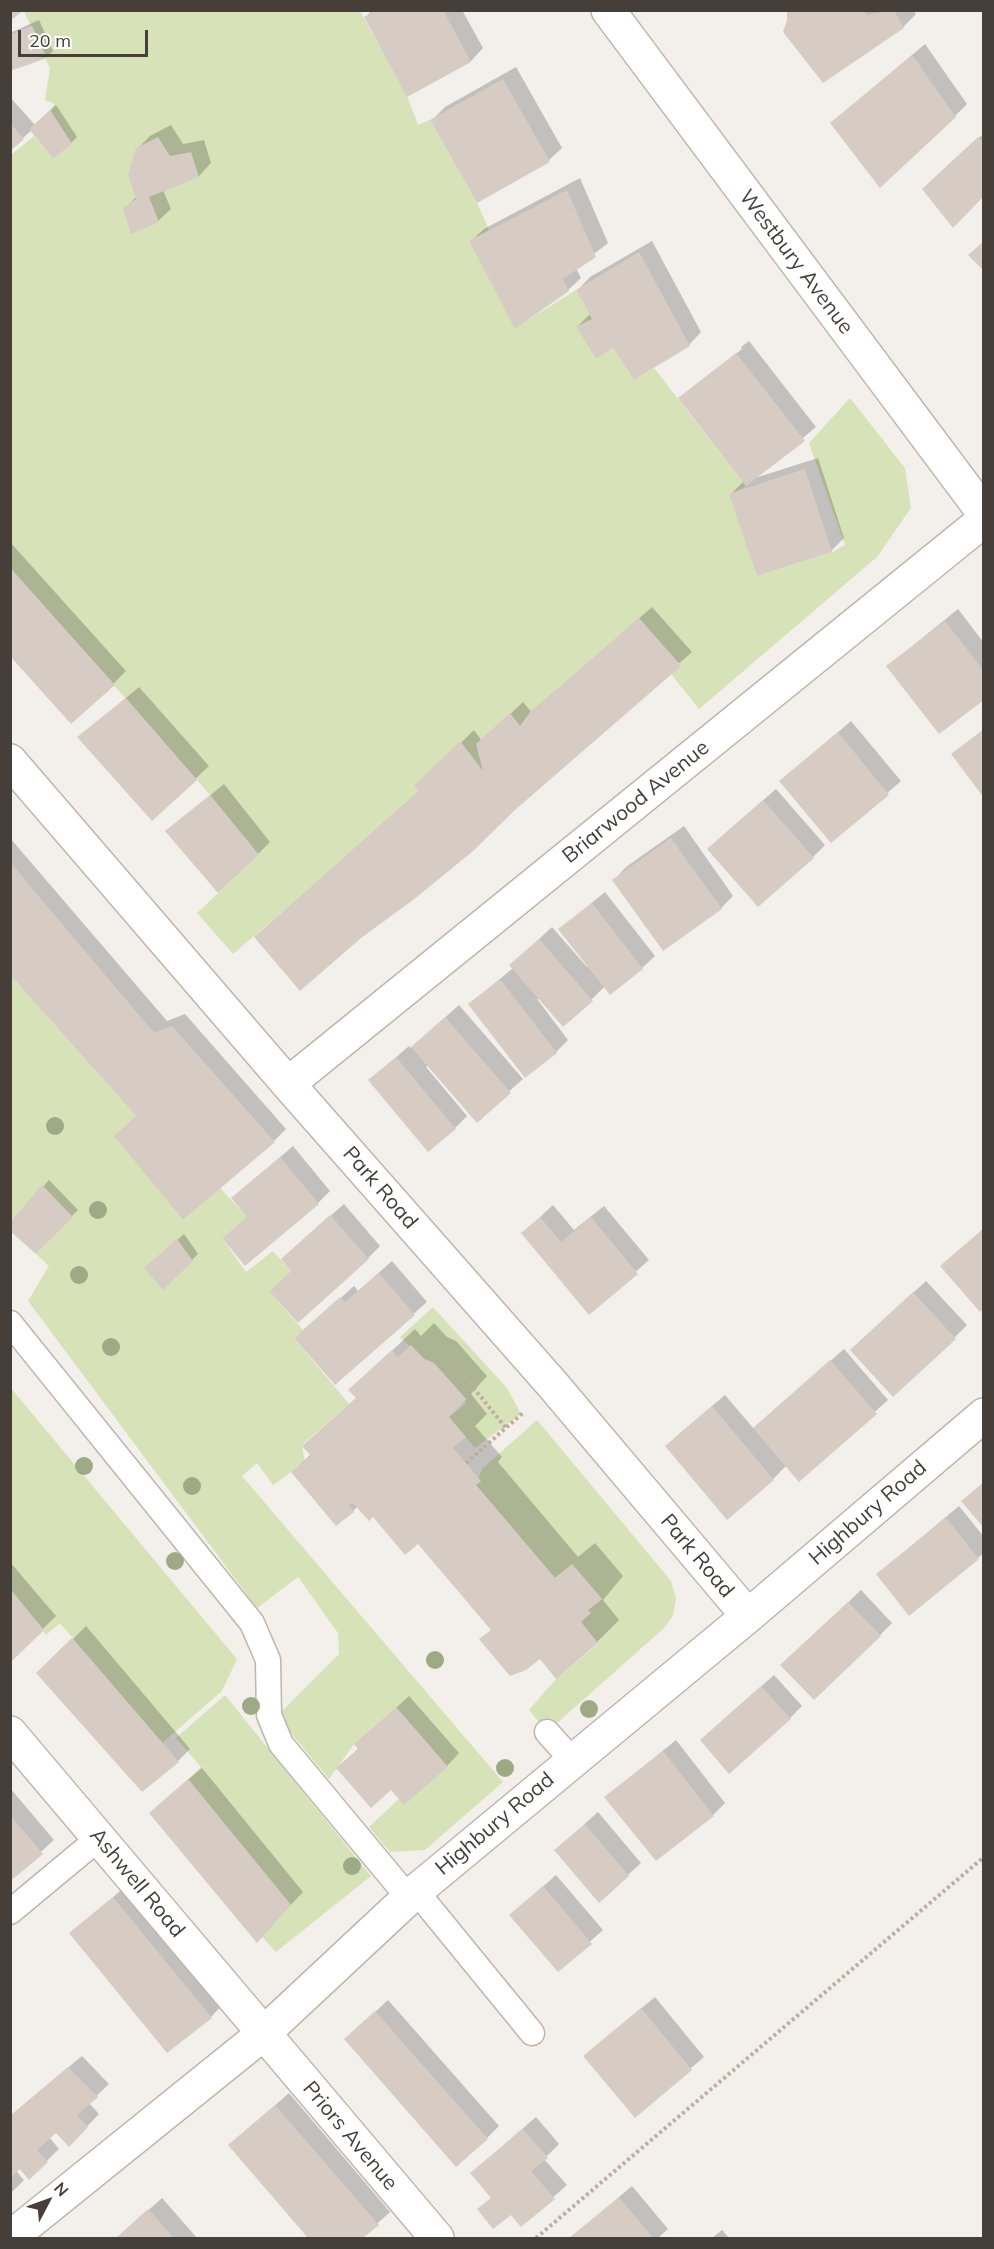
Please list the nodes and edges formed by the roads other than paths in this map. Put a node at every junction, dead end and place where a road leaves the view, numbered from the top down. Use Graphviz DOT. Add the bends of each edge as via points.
graph roads {
  1 [pos="608,10"];
  2 [pos="984,513"];
  3 [pos="984,520"];
  4 [pos="10,761"];
  5 [pos="288,1084"];
  6 [pos="10,1323"];
  7 [pos="984,1415"];
  8 [pos="748,1616"];
  9 [pos="547,1732"];
  10 [pos="10,1733"];
  11 [pos="572,1760"];
  12 [pos="99,1838"];
  13 [pos="412,1894"];
  14 [pos="10,1912"];
  15 [pos="532,2033"];
  16 [pos="263,2034"];
  17 [pos="10,2238"];
  18 [pos="437,2238"];
  1 -- 2 [label="street, Westbury Avenue"];
  3 -- 5 [label="street, Briarwood Avenue"];
  4 -- 5 [label="street, Park Road"];
  5 -- 8 [label="street, Park Road" via="553,1384"];
  6 -- 13 [label="lane" via="252,1623 268,1660 269,1715 282,1744"];
  7 -- 8 [label="street, Highbury Road"];
  8 -- 11 [label="street, Highbury Road"];
  9 -- 11 [label="lane"];
  10 -- 12 [label="street, Ashwell Road"];
  11 -- 13 [label="street, Highbury Road"];
  12 -- 14 [label="lane"];
  12 -- 16 [label="street, Ashwell Road"];
  13 -- 15 [label="lane"];
  13 -- 16 [label="street, Highbury Road"];
  16 -- 17 [label="street, Highbury Road"];
  16 -- 18 [label="street, Priors Avenue"];
}
